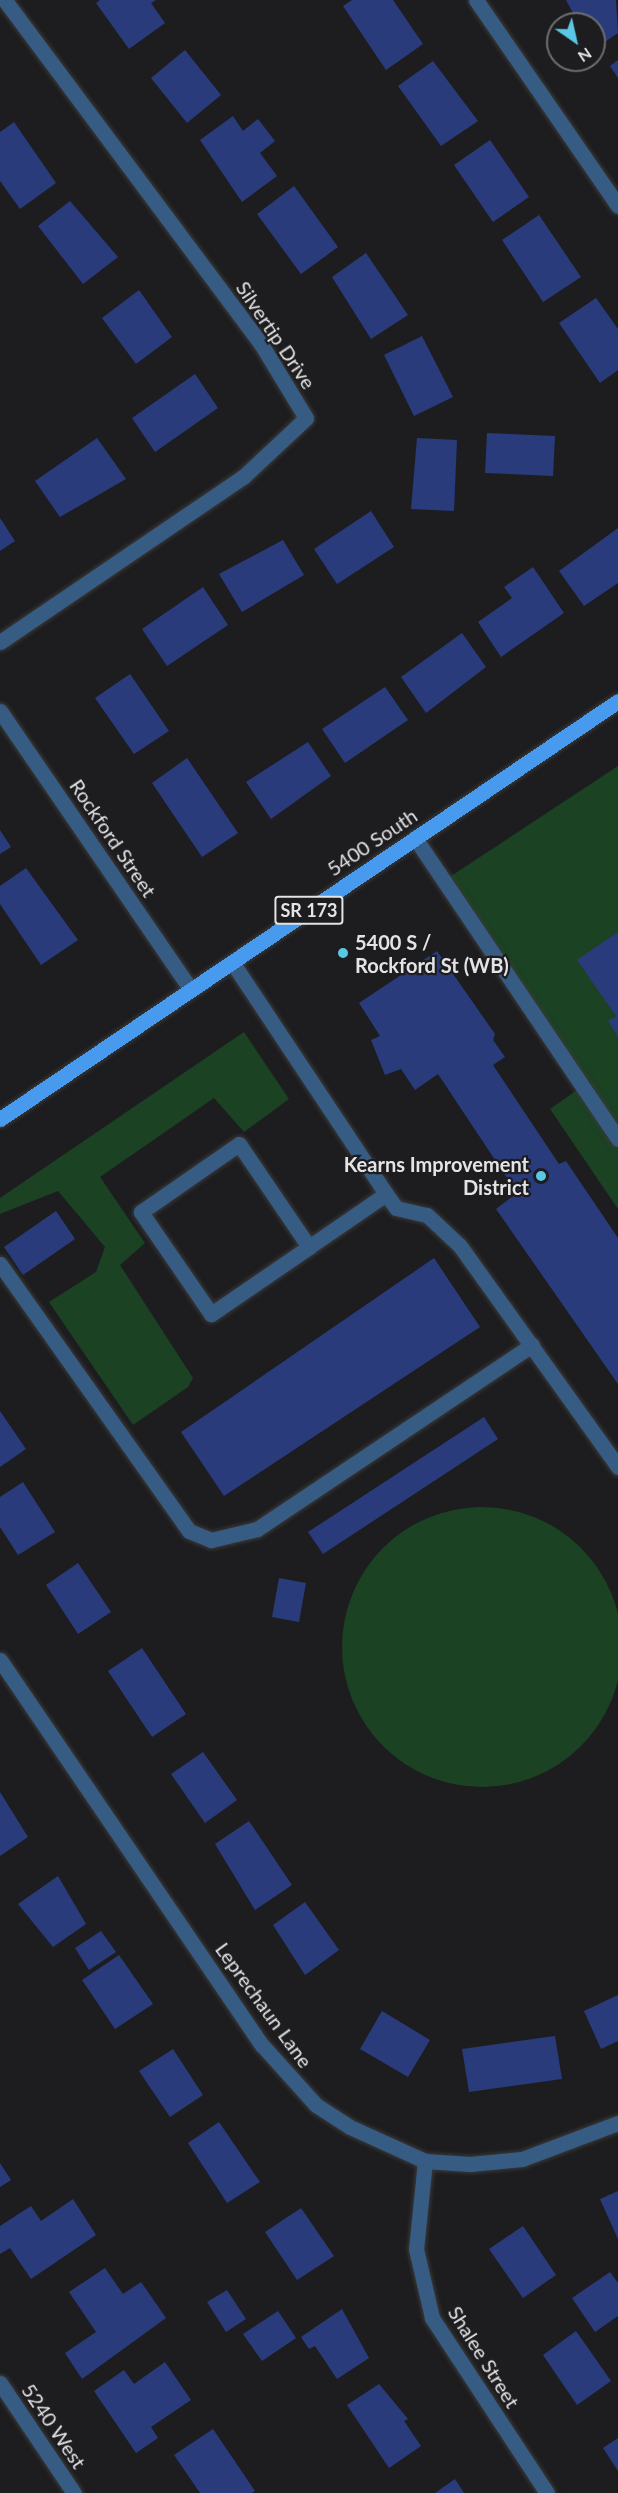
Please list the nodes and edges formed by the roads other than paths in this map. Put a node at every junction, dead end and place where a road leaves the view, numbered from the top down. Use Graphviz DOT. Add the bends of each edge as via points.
graph roads {
  1 [pos="5,0"];
  2 [pos="476,0"];
  3 [pos="618,206"];
  4 [pos="0,642"];
  5 [pos="618,701"];
  6 [pos="0,711"];
  7 [pos="415,838"];
  8 [pos="232,962"];
  9 [pos="191,990"];
  10 [pos="0,1119"];
  11 [pos="618,1139"];
  12 [pos="386,1194"];
  13 [pos="309,1247"];
  14 [pos="0,1264"];
  15 [pos="532,1345"];
  16 [pos="618,1467"];
  17 [pos="0,1660"];
  18 [pos="618,2123"];
  19 [pos="425,2161"];
  20 [pos="0,2383"];
  21 [pos="74,2493"];
  22 [pos="547,2493"];
  1 -- 4 [label="street, Silvertip Drive" via="261,344 306,417 243,477"];
  2 -- 3 [label="street"];
  5 -- 7 [label="main road, 5400 South / SR 173"];
  6 -- 9 [label="street, Rockford Street"];
  7 -- 8 [label="main road, 5400 South / SR 173"];
  7 -- 11 [label="street"];
  8 -- 9 [label="main road, 5400 South / SR 173"];
  8 -- 12 [label="street"];
  9 -- 10 [label="main road, 5400 South / SR 173"];
  12 -- 13 [label="street"];
  12 -- 15 [label="street" via="396,1208 427,1215 460,1246"];
  13 -- 13 [label="street" via="211,1314 141,1212 239,1144"];
  14 -- 15 [label="street" via="189,1531 211,1540 257,1530"];
  15 -- 16 [label="street"];
  17 -- 19 [label="street, Leprechaun Lane" via="290,2080 350,2127"];
  18 -- 19 [label="street, Leprechaun Lane" via="522,2159 470,2164"];
  19 -- 22 [label="street, Shalee Street" via="416,2249 429,2308 449,2348"];
  20 -- 21 [label="street, 5240 West"];
}
